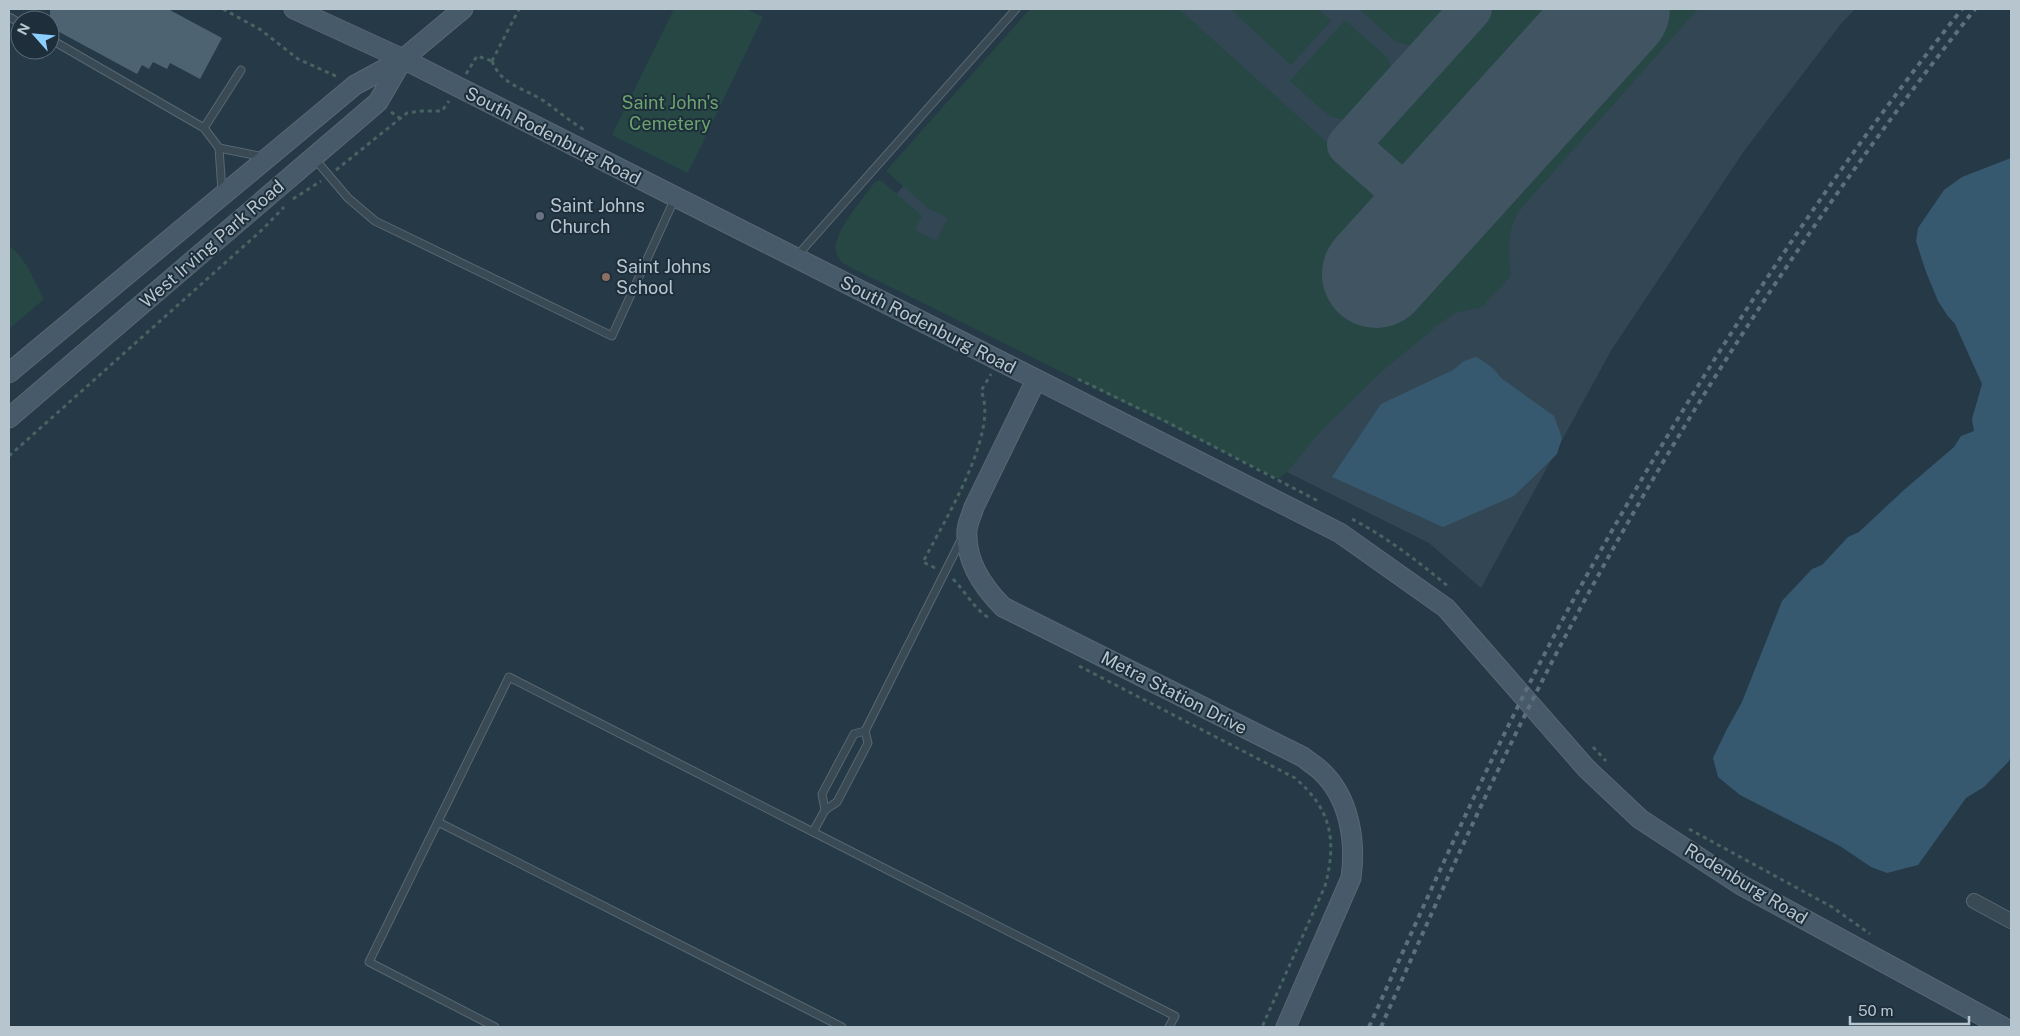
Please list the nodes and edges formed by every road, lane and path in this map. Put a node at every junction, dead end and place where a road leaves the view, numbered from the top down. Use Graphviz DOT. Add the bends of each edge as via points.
graph roads {
  1 [pos="223,9"];
  2 [pos="294,9"];
  3 [pos="463,9"];
  4 [pos="519,9"];
  5 [pos="1016,9"];
  6 [pos="60,46"];
  7 [pos="478,56"];
  8 [pos="404,60"];
  9 [pos="309,65"];
  10 [pos="241,70"];
  11 [pos="442,111"];
  12 [pos="204,128"];
  13 [pos="219,148"];
  14 [pos="267,158"];
  15 [pos="314,158"];
  16 [pos="328,176"];
  17 [pos="223,195"];
  18 [pos="676,198"];
  19 [pos="795,258"];
  20 [pos="9,373"];
  21 [pos="1036,380"];
  22 [pos="986,385"];
  23 [pos="9,418"];
  24 [pos="9,456"];
  25 [pos="967,529"];
  26 [pos="930,566"];
  27 [pos="955,580"];
  28 [pos="994,622"];
  29 [pos="1071,662"];
  30 [pos="1523,697"];
  31 [pos="865,731"];
  32 [pos="1587,741"];
  33 [pos="1607,762"];
  34 [pos="825,810"];
  35 [pos="438,822"];
  36 [pos="1687,828"];
  37 [pos="813,832"];
  38 [pos="1974,901"];
  39 [pos="2011,921"];
  40 [pos="1872,935"];
  41 [pos="495,1027"];
  42 [pos="842,1027"];
  43 [pos="1170,1027"];
  44 [pos="1262,1027"];
  45 [pos="1286,1027"];
  46 [pos="2003,1027"];
  1 -- 9 [label="path" via="261,30"];
  2 -- 8 [label="street, South Rodenburg Road"];
  3 -- 8 [label="street, West Irving Park Road"];
  4 -- 7 [label="path" via="492,61"];
  5 -- 19 [label="lane"];
  6 -- 12 [label="lane"];
  8 -- 14 [label="street, West Irving Park Road" via="355,85"];
  8 -- 15 [label="street, West Irving Park Road" via="378,102"];
  8 -- 18 [label="street, South Rodenburg Road"];
  10 -- 12 [label="lane"];
  11 -- 16 [label="path" via="407,113"];
  12 -- 13 [label="lane"];
  13 -- 14 [label="lane"];
  13 -- 17 [label="lane"];
  14 -- 17 [label="street, West Irving Park Road"];
  15 -- 16 [label="lane"];
  15 -- 23 [label="street, West Irving Park Road"];
  16 -- 18 [label="lane" via="375,221 612,336"];
  16 -- 24 [label="path" via="288,203"];
  17 -- 20 [label="street, West Irving Park Road"];
  18 -- 19 [label="street, South Rodenburg Road"];
  19 -- 21 [label="street, South Rodenburg Road"];
  21 -- 25 [label="street, Metra Station Drive" via="974,507"];
  21 -- 30 [label="street, South Rodenburg Road" via="1340,532 1446,608"];
  22 -- 26 [label="path" via="981,391 986,405 981,441 973,466 923,562"];
  25 -- 31 [label="lane"];
  25 -- 45 [label="street, Metra Station Drive" via="969,552 978,574 990,595 1003,607 1303,757 1322,771 1337,790 1348,814 1353,862 1351,878"];
  27 -- 28 [label="path" via="966,598"];
  29 -- 44 [label="path" via="1288,774 1314,796 1329,828 1332,845 1330,865 1325,886"];
  30 -- 46 [label="street, Rodenburg Road" via="1586,768 1640,819 1741,885"];
  31 -- 34 [label="lane" via="868,743 837,802"];
  31 -- 34 [label="lane" via="854,734 822,794"];
  32 -- 33 [label="path"];
  34 -- 37 [label="lane"];
  35 -- 37 [label="lane" via="509,677"];
  35 -- 41 [label="lane" via="369,962"];
  35 -- 42 [label="lane"];
  36 -- 40 [label="path" via="1832,907"];
  37 -- 43 [label="lane" via="1174,1016"];
  38 -- 39 [label="street"];
}
